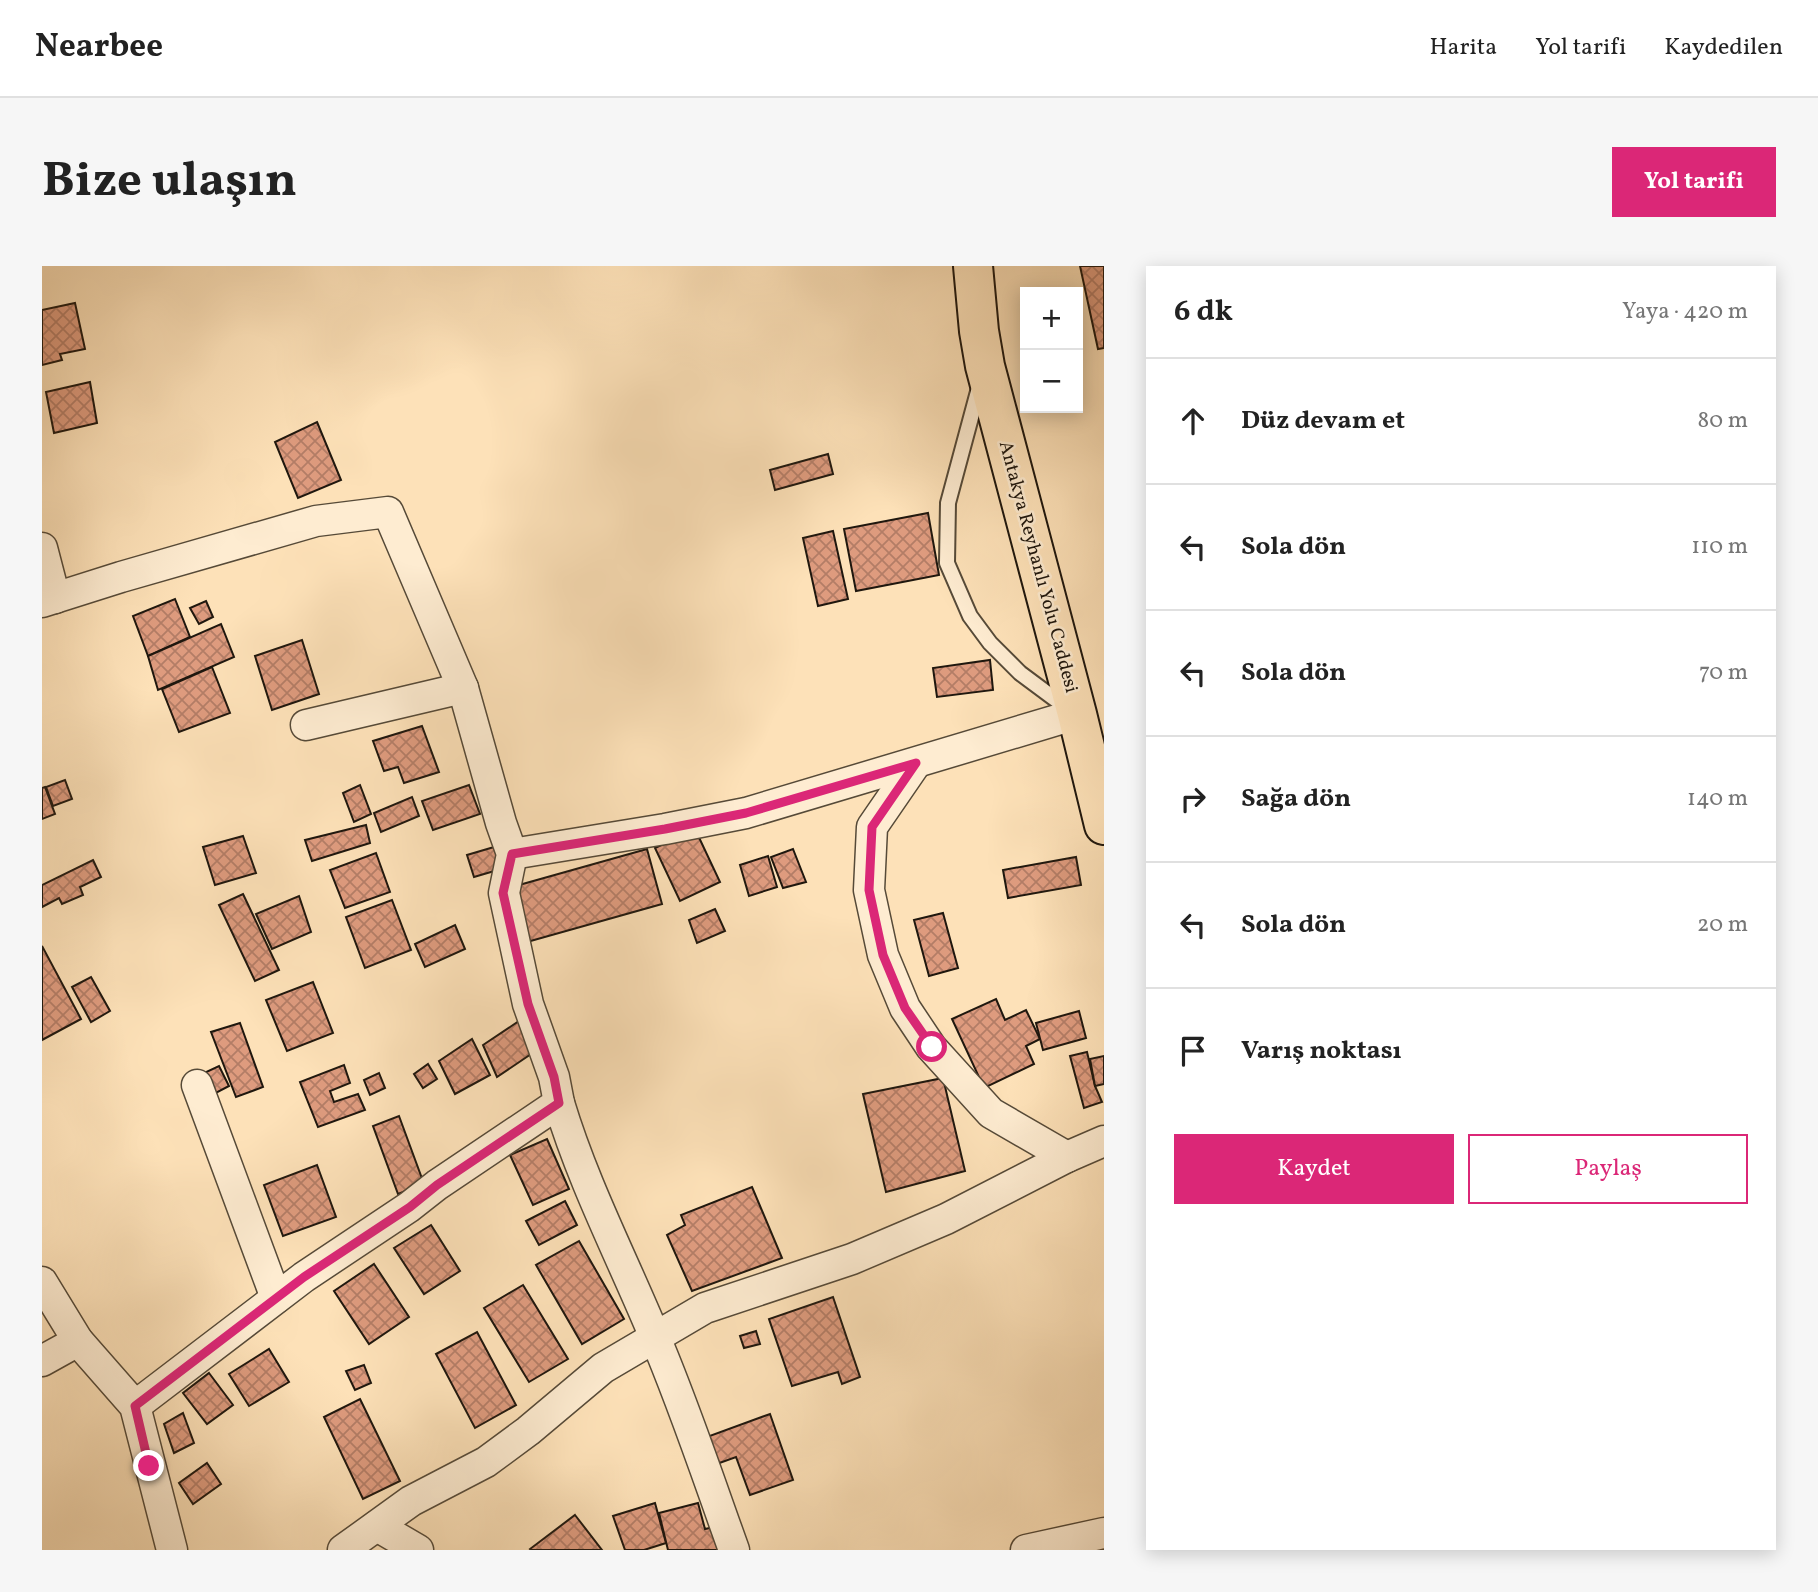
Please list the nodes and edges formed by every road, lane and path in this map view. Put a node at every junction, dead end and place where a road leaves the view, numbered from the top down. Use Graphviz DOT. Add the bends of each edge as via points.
graph roads {
  1 [pos="973,266"];
  2 [pos="985,366"];
  3 [pos="42,548"];
  4 [pos="48,600"];
  5 [pos="463,688"];
  6 [pos="1077,714"];
  7 [pos="306,725"];
  8 [pos="916,763"];
  9 [pos="1104,825"];
  10 [pos="512,854"];
  11 [pos="197,1085"];
  12 [pos="559,1103"];
  13 [pos="1104,1141"];
  14 [pos="1067,1157"];
  15 [pos="42,1282"];
  16 [pos="276,1298"];
  17 [pos="655,1337"];
  18 [pos="78,1341"];
  19 [pos="42,1361"];
  20 [pos="135,1406"];
  21 [pos="377,1526"];
  22 [pos="1104,1533"];
  23 [pos="166,1547"];
  24 [pos="343,1550"];
  25 [pos="418,1550"];
  26 [pos="734,1550"];
  27 [pos="1026,1550"];
  1 -- 2 [label="main road, Antakya Reyhanlı Yolu Caddesi"];
  2 -- 6 [label="main road, Antakya Reyhanlı Yolu Caddesi"];
  2 -- 6 [label="lane" via="948,503 947,563 970,616 990,643 1020,673"];
  3 -- 4 [label="street"];
  4 -- 5 [label="street" via="316,522 388,512"];
  5 -- 7 [label="street"];
  5 -- 10 [label="street"];
  6 -- 8 [label="street"];
  6 -- 9 [label="main road, Antakya Reyhanlı Yolu Caddesi"];
  8 -- 10 [label="street" via="746,813"];
  8 -- 14 [label="street" via="872,827 869,890 883,955 905,1008 932,1047 991,1113"];
  10 -- 12 [label="street" via="503,893 528,1004"];
  11 -- 16 [label="street"];
  12 -- 16 [label="street"];
  12 -- 17 [label="street"];
  13 -- 14 [label="street"];
  14 -- 17 [label="street" via="946,1219 852,1259 705,1308"];
  15 -- 18 [label="street"];
  16 -- 20 [label="street"];
  17 -- 21 [label="street" via="603,1368 486,1462 411,1501"];
  17 -- 26 [label="street"];
  18 -- 19 [label="street"];
  18 -- 20 [label="street"];
  20 -- 23 [label="street"];
  21 -- 24 [label="street"];
  21 -- 25 [label="street"];
  22 -- 27 [label="street"];
}
